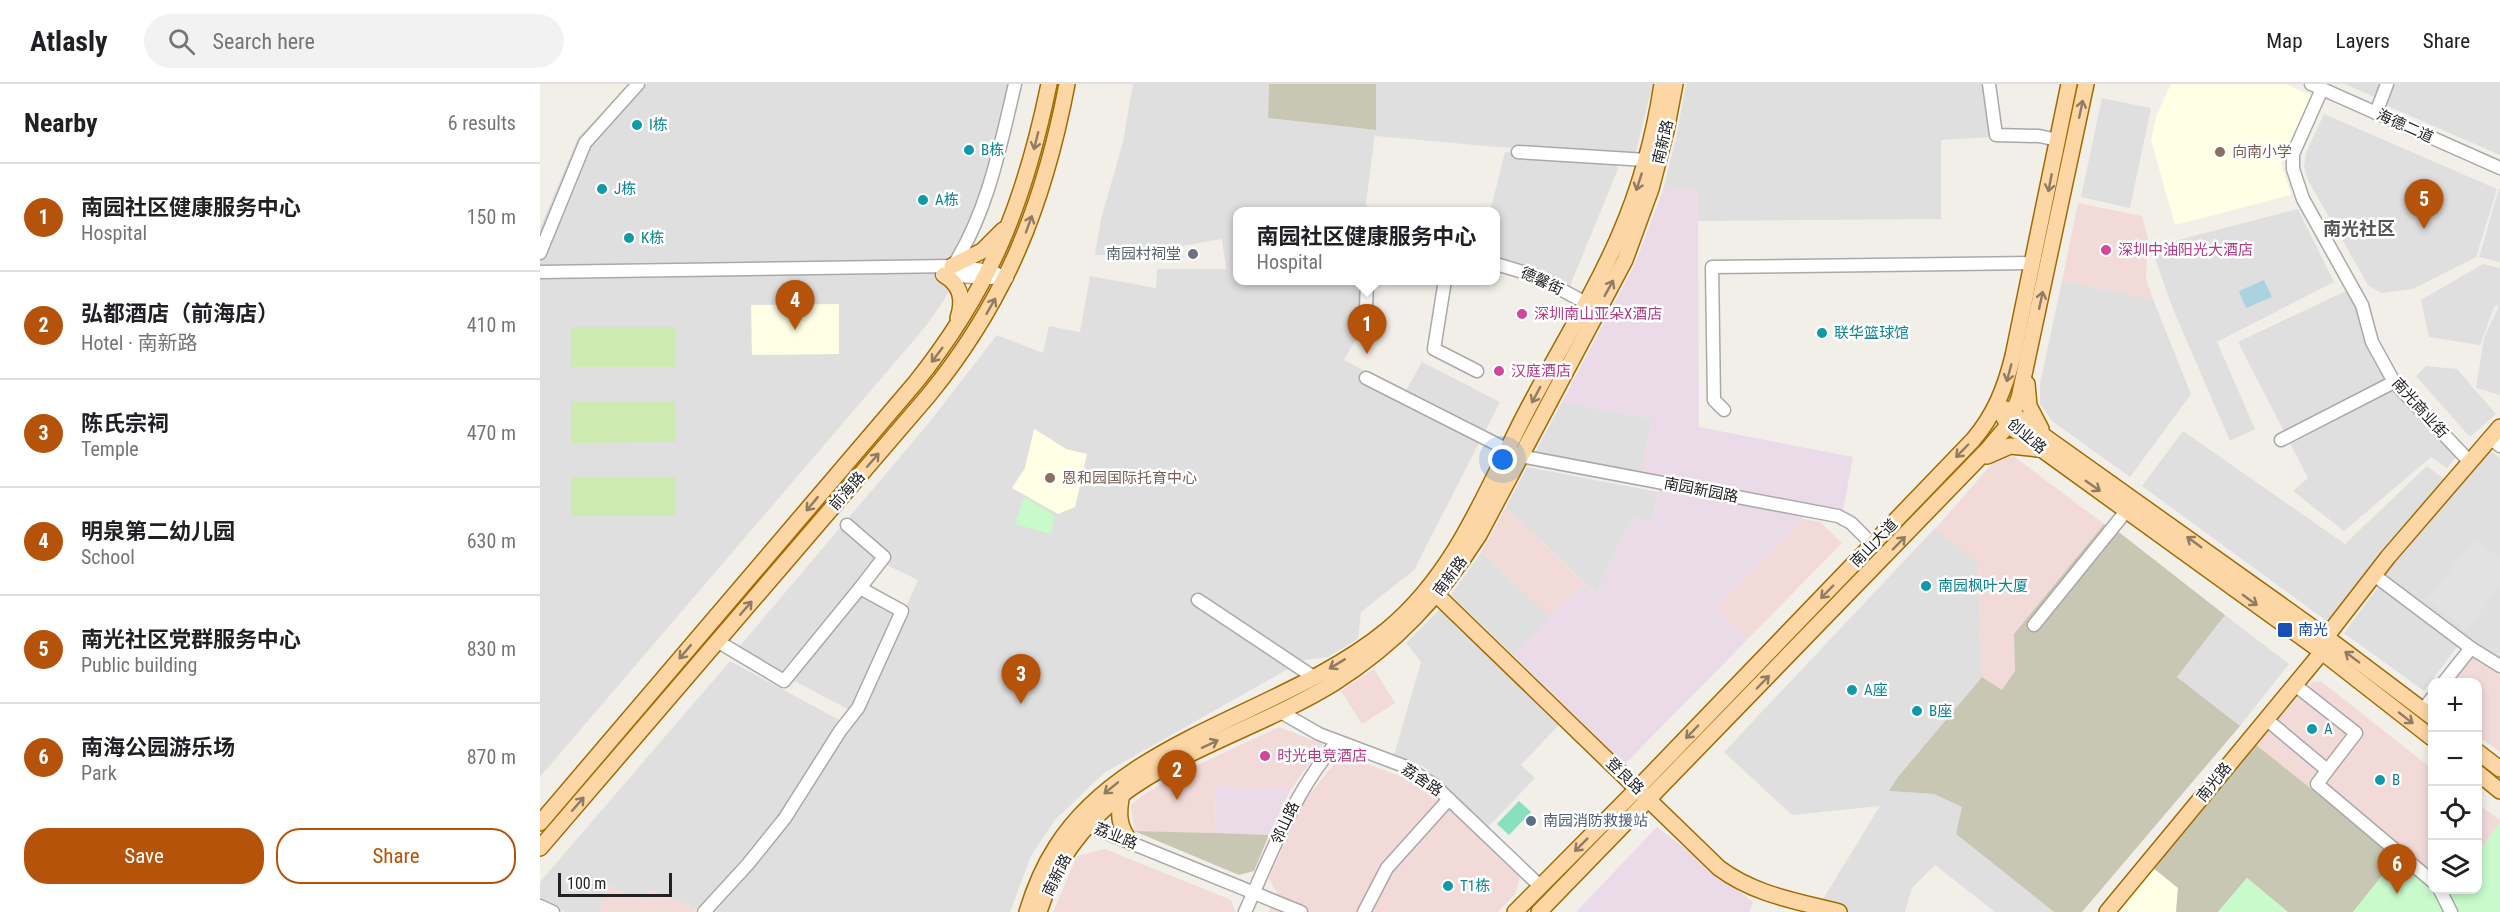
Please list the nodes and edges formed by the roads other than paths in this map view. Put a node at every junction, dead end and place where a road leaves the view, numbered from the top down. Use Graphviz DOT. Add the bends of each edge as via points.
graph roads {
  1 [pos="638,84"];
  2 [pos="1015,84"];
  3 [pos="1048,84"];
  4 [pos="1066,84"];
  5 [pos="1662,84"];
  6 [pos="1675,84"];
  7 [pos="1989,84"];
  8 [pos="2069,84"];
  9 [pos="2086,84"];
  10 [pos="2387,84"];
  11 [pos="2316,86"];
  12 [pos="2376,113"];
  13 [pos="2058,140"];
  14 [pos="1518,152"];
  15 [pos="1646,160"];
  16 [pos="2500,168"];
  17 [pos="1011,221"];
  18 [pos="540,253"];
  19 [pos="2034,262"];
  20 [pos="1500,265"];
  21 [pos="948,271"];
  22 [pos="540,272"];
  23 [pos="988,275"];
  24 [pos="1007,278"];
  25 [pos="540,280"];
  26 [pos="1368,285"];
  27 [pos="1444,285"];
  28 [pos="1586,303"];
  29 [pos="1366,310"];
  30 [pos="954,332"];
  31 [pos="2028,357"];
  32 [pos="1477,371"];
  33 [pos="1366,378"];
  34 [pos="2394,382"];
  35 [pos="1998,405"];
  36 [pos="1724,410"];
  37 [pos="2011,419"];
  38 [pos="2497,437"];
  39 [pos="2281,440"];
  40 [pos="2046,444"];
  41 [pos="1514,453"];
  42 [pos="2469,461"];
  43 [pos="1976,462"];
  44 [pos="2127,510"];
  45 [pos="847,525"];
  46 [pos="1872,544"];
  47 [pos="2373,575"];
  48 [pos="860,588"];
  49 [pos="1437,595"];
  50 [pos="1198,600"];
  51 [pos="2034,625"];
  52 [pos="2326,637"];
  53 [pos="717,641"];
  54 [pos="2471,648"];
  55 [pos="2322,652"];
  56 [pos="2500,666"];
  57 [pos="1315,678"];
  58 [pos="2447,678"];
  59 [pos="2295,685"];
  60 [pos="1279,711"];
  61 [pos="2428,714"];
  62 [pos="2266,719"];
  63 [pos="2428,734"];
  64 [pos="1337,742"];
  65 [pos="2482,755"];
  66 [pos="1169,757"];
  67 [pos="2500,769"];
  68 [pos="2327,770"];
  69 [pos="2482,776"];
  70 [pos="2500,791"];
  71 [pos="1122,794"];
  72 [pos="1643,794"];
  73 [pos="1449,799"];
  74 [pos="540,823"];
  75 [pos="1082,826"];
  76 [pos="1131,842"];
  77 [pos="540,848"];
  78 [pos="2428,877"];
  79 [pos="1540,886"];
  80 [pos="2442,894"];
  81 [pos="1252,896"];
  82 [pos="540,906"];
  83 [pos="553,912"];
  84 [pos="704,912"];
  85 [pos="1027,912"];
  86 [pos="1039,912"];
  87 [pos="1245,912"];
  88 [pos="1283,912"];
  89 [pos="1301,912"];
  90 [pos="1364,912"];
  91 [pos="1515,912"];
  92 [pos="1539,912"];
  93 [pos="1839,912"];
  94 [pos="2107,912"];
  95 [pos="2451,912"];
  1 -- 18 [label="street" via="585,143"];
  2 -- 21 [label="street" via="985,200 967,243"];
  3 -- 17 [label="main road, 前海路, one-way" via="1029,171"];
  24 -- 4 [label="main road, 前海路, one-way" via="1047,173"];
  5 -- 15 [label="main road, 南新路"];
  41 -- 6 [label="main road, 南新路, one-way" via="1625,260 1657,169"];
  7 -- 13 [label="street" via="1996,135"];
  8 -- 13 [label="main road, 南山大道"];
  31 -- 9 [label="main road, 南山大道, one-way"];
  10 -- 12 [label="street"];
  11 -- 12 [label="street, 海德二道"];
  11 -- 34 [label="street, 南光商业街" via="2295,149 2293,169 2310,214 2362,305 2372,342"];
  12 -- 16 [label="street, 海德二道"];
  13 -- 19 [label="main road, 南山大道, one-way"];
  14 -- 15 [label="street"];
  15 -- 28 [label="main road, 南新路, one-way" via="1620,235"];
  17 -- 21 [label="main road" via="982,251"];
  17 -- 23 [label="main road, 前海路"];
  19 -- 35 [label="main road, 南山大道, one-way"];
  19 -- 36 [label="street" via="1712,267 1714,400"];
  20 -- 28 [label="street, 德馨街" via="1536,276"];
  21 -- 22 [label="street"];
  21 -- 23 [label="street"];
  21 -- 25 [label="street"];
  21 -- 30 [label="main road" via="961,298"];
  23 -- 24 [label="street"];
  23 -- 30 [label="main road, 前海路"];
  53 -- 24 [label="main road, 前海路, one-way" via="947,374"];
  26 -- 29 [label="street"];
  27 -- 32 [label="street" via="1434,349"];
  28 -- 41 [label="main road, 南新路, one-way"];
  30 -- 74 [label="main road, 前海路, one-way" via="916,382"];
  31 -- 37 [label="main road, 南山大道"];
  31 -- 40 [label="main road" via="2029,406"];
  33 -- 41 [label="street, 南园新园路"];
  34 -- 39 [label="street"];
  34 -- 42 [label="street, 南光商业街"];
  35 -- 37 [label="main road, 创业路"];
  35 -- 46 [label="main road, 南山大道, one-way" via="1973,440"];
  37 -- 40 [label="main road, 创业路"];
  37 -- 43 [label="main road, 南山大道"];
  38 -- 42 [label="main road"];
  40 -- 43 [label="main road" via="2010,446"];
  40 -- 44 [label="main road, 创业路, one-way"];
  52 -- 40 [label="main road, 创业路, one-way"];
  41 -- 46 [label="street, 南园新园路" via="1838,516"];
  41 -- 49 [label="main road, 南新路" via="1479,536"];
  41 -- 57 [label="main road, 南新路, one-way" via="1465,536 1421,598 1384,632"];
  42 -- 47 [label="main road"];
  72 -- 43 [label="main road, 南山大道, one-way"];
  44 -- 51 [label="street"];
  44 -- 55 [label="main road, 创业路, one-way"];
  45 -- 48 [label="street" via="884,557"];
  46 -- 72 [label="main road, 南山大道, one-way"];
  47 -- 52 [label="main road"];
  47 -- 54 [label="street"];
  48 -- 53 [label="street" via="784,681"];
  48 -- 84 [label="street" via="902,610 858,708 785,818"];
  49 -- 60 [label="main road, 南新路" via="1364,662 1332,684"];
  49 -- 72 [label="main road, 登良路"];
  50 -- 57 [label="street"];
  61 -- 52 [label="main road, 创业路, one-way"];
  77 -- 53 [label="main road, 前海路, one-way"];
  54 -- 56 [label="street"];
  54 -- 58 [label="street"];
  55 -- 59 [label="main road, 南光路"];
  55 -- 63 [label="main road, 创业路, one-way"];
  57 -- 66 [label="main road, 南新路"];
  59 -- 62 [label="main road, 南光路"];
  59 -- 68 [label="street" via="2356,733"];
  60 -- 64 [label="street, 荔舍路"];
  66 -- 60 [label="main road, 南新路, one-way"];
  62 -- 68 [label="street"];
  62 -- 94 [label="main road, 南光路"];
  64 -- 73 [label="street, 荔舍路" via="1404,766"];
  64 -- 81 [label="street, 邻山路" via="1295,801"];
  65 -- 67 [label="main road"];
  66 -- 71 [label="main road, 南新路"];
  66 -- 75 [label="main road, 南新路, one-way" via="1108,790"];
  68 -- 78 [label="street" via="2317,784"];
  69 -- 70 [label="main road"];
  71 -- 75 [label="main road, 南新路"];
  71 -- 76 [label="main road" via="1119,822"];
  72 -- 79 [label="main road, 南山大道, one-way"];
  72 -- 92 [label="main road, 南山大道"];
  72 -- 93 [label="main road, 登良路" via="1731,877 1763,893"];
  73 -- 79 [label="street, 荔舍路"];
  73 -- 90 [label="street" via="1387,868"];
  75 -- 76 [label="street, 荔业路"];
  75 -- 81 [label="street, 荔业路"];
  75 -- 85 [label="main road, 南新路" via="1046,863"];
  75 -- 86 [label="main road, 南新路"];
  76 -- 81 [label="street, 荔业路"];
  79 -- 91 [label="main road, 南山大道"];
  80 -- 95 [label="street"];
  81 -- 87 [label="street, 邻山路"];
  81 -- 88 [label="street, 荔业路"];
  81 -- 89 [label="street, 荔业路"];
  82 -- 83 [label="street"];
}
